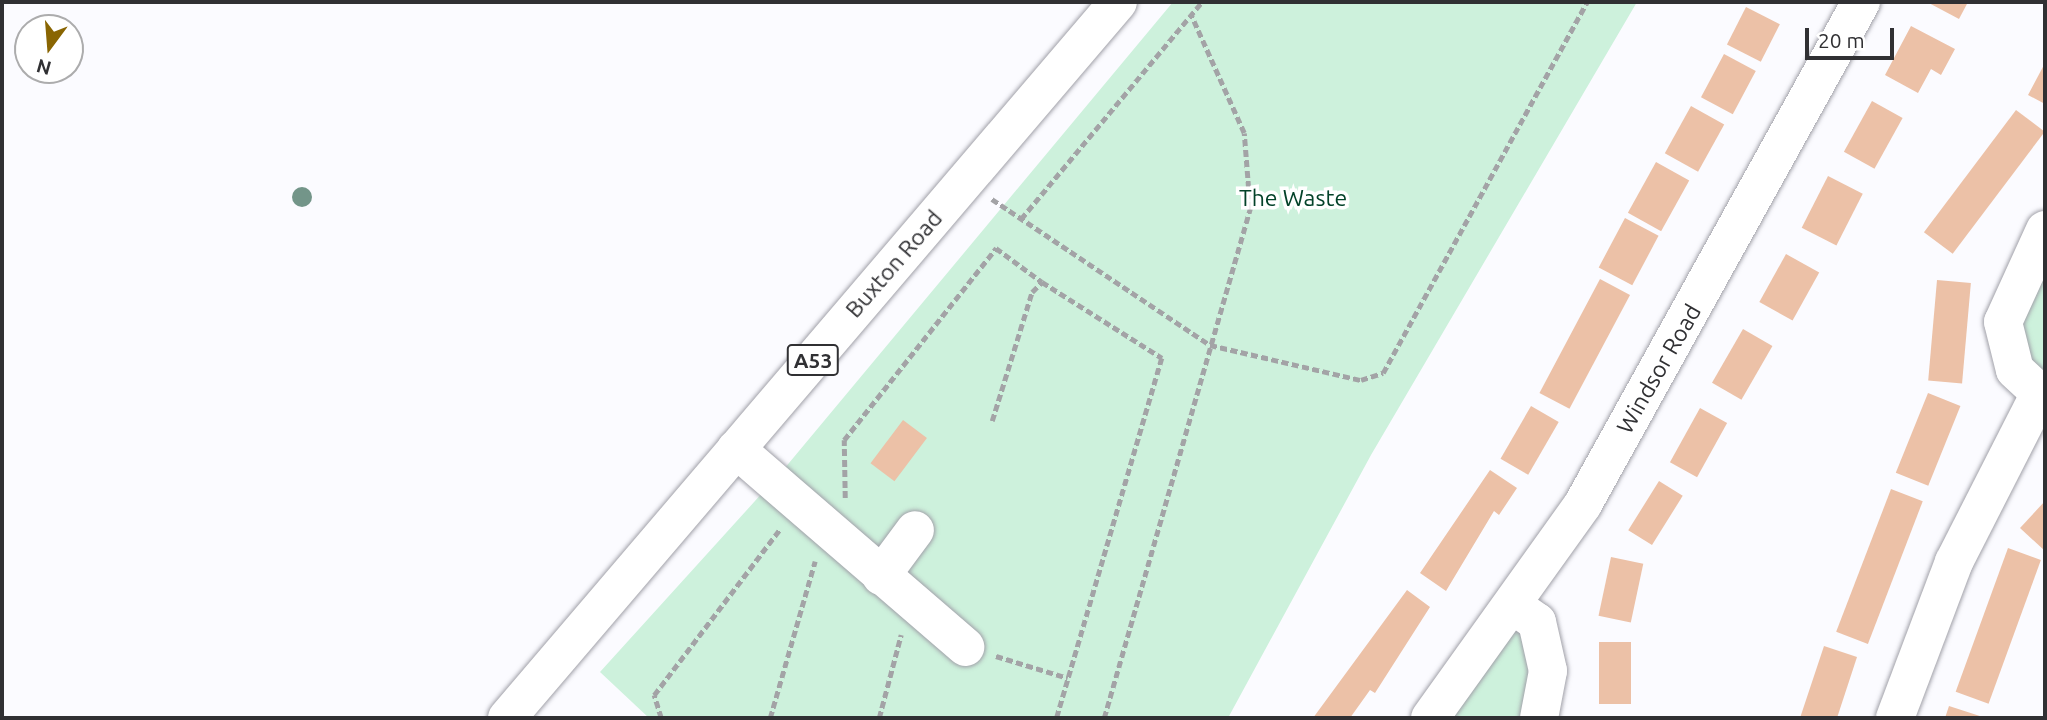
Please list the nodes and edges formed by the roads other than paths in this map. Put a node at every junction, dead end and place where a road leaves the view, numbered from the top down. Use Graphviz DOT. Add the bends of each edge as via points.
graph roads {
  1 [pos="1118,2"];
  2 [pos="1861,2"];
  3 [pos="2045,230"];
  4 [pos="2041,397"];
  5 [pos="736,449"];
  6 [pos="915,530"];
  7 [pos="881,576"];
  8 [pos="1514,606"];
  9 [pos="965,647"];
  10 [pos="507,718"];
  11 [pos="1430,718"];
  12 [pos="1539,718"];
  13 [pos="1895,718"];
  1 -- 5 [label="main road, Buxton Road / A53"];
  2 -- 8 [label="main road, Windsor Road" via="1590,492"];
  3 -- 4 [label="main road" via="2003,322 2015,370"];
  4 -- 13 [label="main road" via="1954,562"];
  5 -- 7 [label="main road"];
  5 -- 10 [label="main road, Buxton Road / A53"];
  6 -- 7 [label="main road"];
  7 -- 9 [label="main road"];
  8 -- 11 [label="main road, Windsor Road"];
  8 -- 12 [label="main road" via="1536,622 1548,671"];
}
